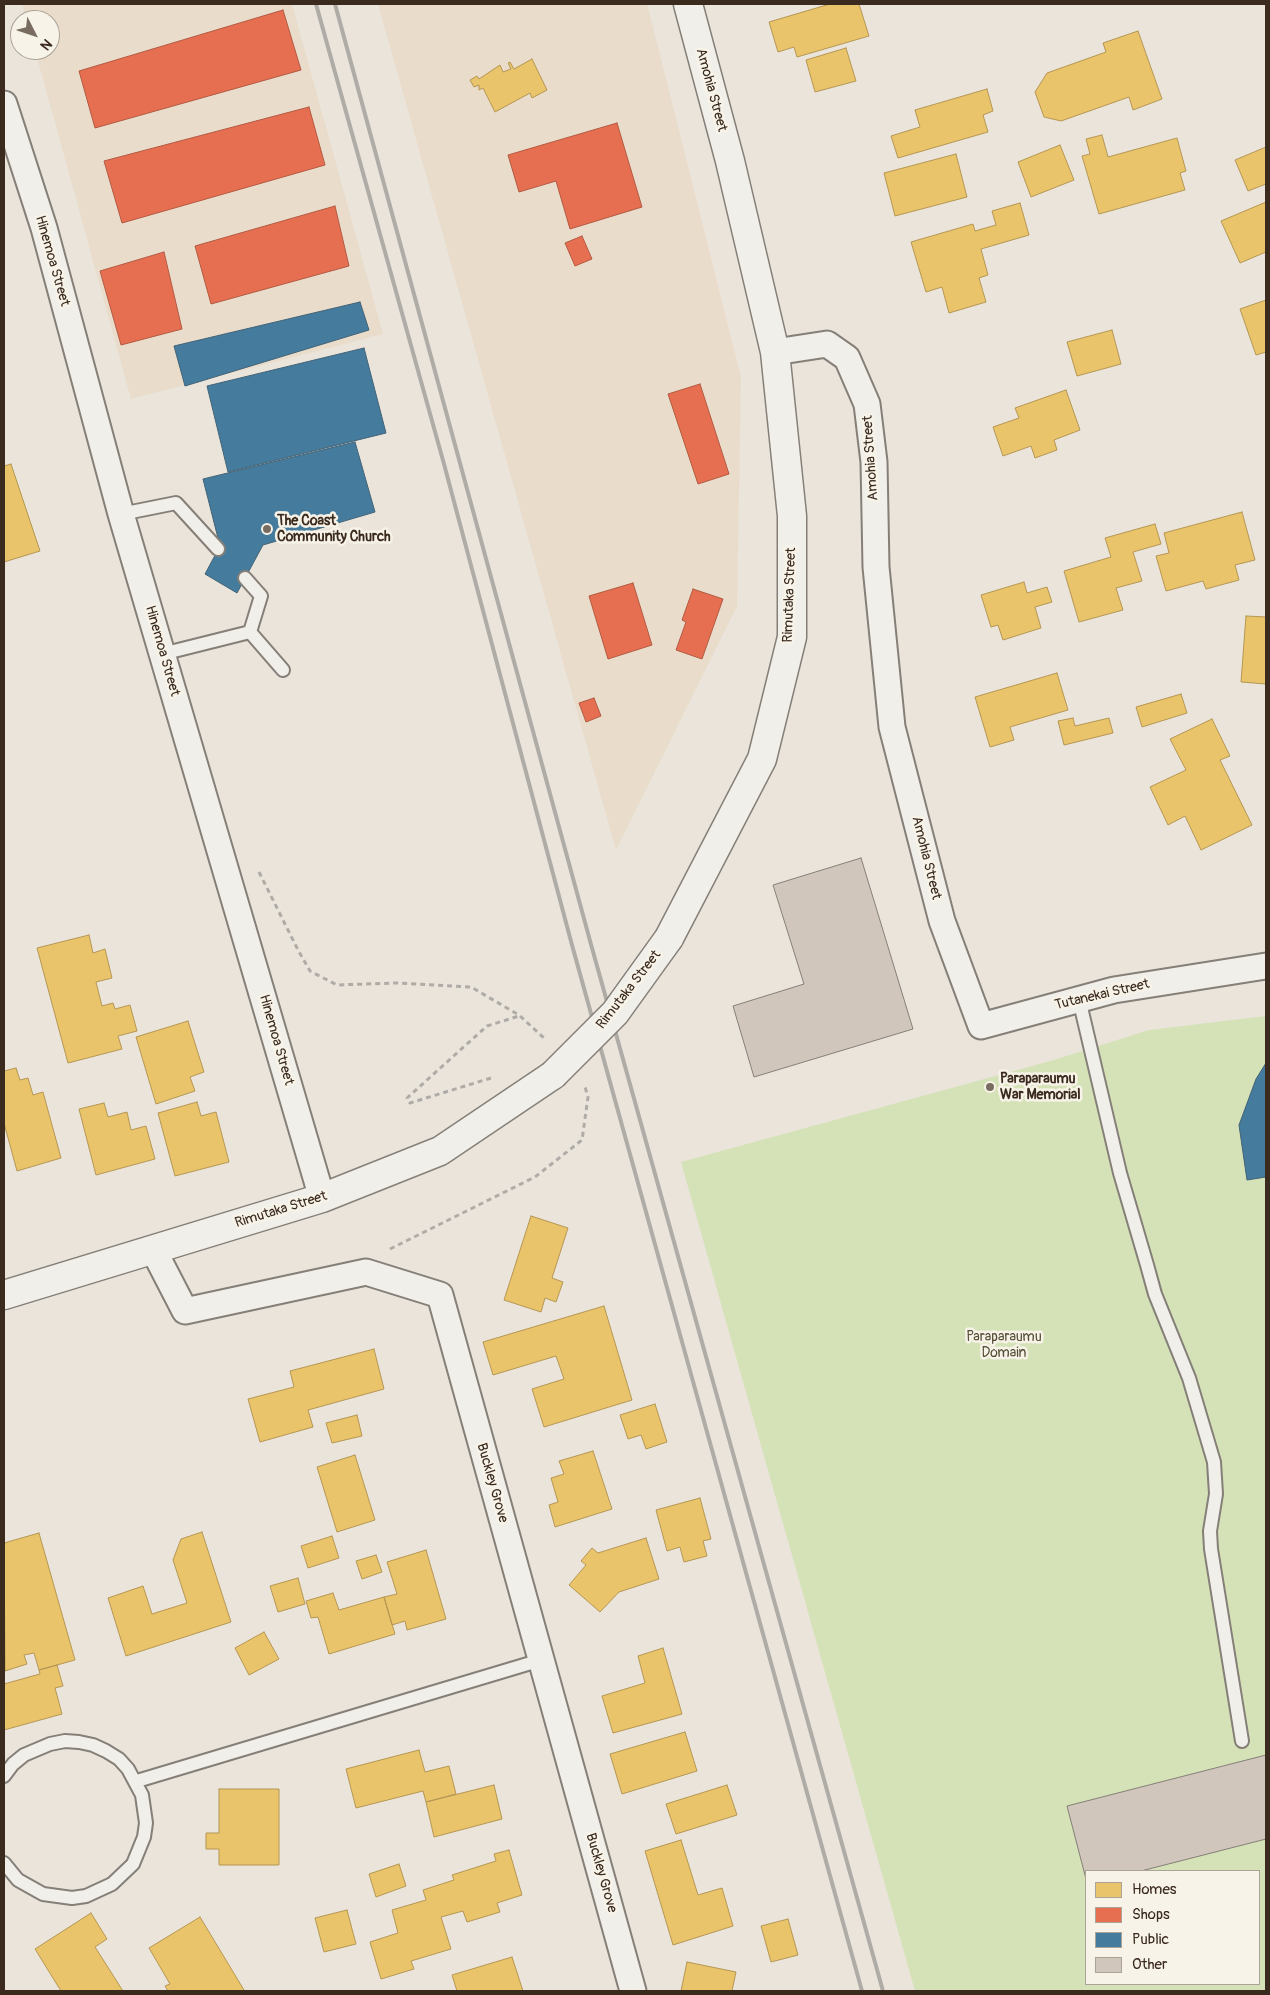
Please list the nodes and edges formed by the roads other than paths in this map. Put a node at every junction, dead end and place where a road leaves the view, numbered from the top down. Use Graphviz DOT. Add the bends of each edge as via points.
graph roads {
  1 [pos="688,4"];
  2 [pos="4,104"];
  3 [pos="775,352"];
  4 [pos="121,514"];
  5 [pos="218,549"];
  6 [pos="245,578"];
  7 [pos="250,632"];
  8 [pos="162,654"];
  9 [pos="283,670"];
  10 [pos="1266,966"];
  11 [pos="967,986"];
  12 [pos="1079,999"];
  13 [pos="322,1198"];
  14 [pos="153,1249"];
  15 [pos="4,1295"];
  16 [pos="541,1660"];
  17 [pos="1242,1741"];
  18 [pos="4,1776"];
  19 [pos="137,1782"];
  20 [pos="4,1863"];
  21 [pos="633,1991"];
  1 -- 3 [label="main road, Amohia Street" via="730,161"];
  2 -- 4 [label="street, Hinemoa Street" via="44,228"];
  3 -- 11 [label="street, Amohia Street" via="827,344 847,358 867,404 874,462 876,567 892,727 942,921"];
  3 -- 13 [label="main road, Rimutaka Street, bridge" via="792,516 792,636 762,759 669,938 615,1013 553,1075 440,1151"];
  4 -- 5 [label="lane" via="176,503"];
  4 -- 8 [label="street, Hinemoa Street"];
  6 -- 7 [label="lane" via="261,596"];
  7 -- 8 [label="lane"];
  7 -- 9 [label="lane"];
  8 -- 13 [label="street, Hinemoa Street"];
  10 -- 12 [label="street, Tutanekai Street" via="1114,990"];
  11 -- 12 [label="street, Tutanekai Street" via="981,1026"];
  12 -- 17 [label="lane" via="1120,1173 1155,1294 1189,1378 1214,1462 1216,1494 1210,1531 1211,1549"];
  13 -- 14 [label="main road, Rimutaka Street"];
  14 -- 15 [label="main road, Rimutaka Street"];
  14 -- 16 [label="street, Buckley Grove" via="185,1311 366,1272 440,1295"];
  16 -- 19 [label="lane"];
  16 -- 21 [label="street, Buckley Grove"];
  18 -- 19 [label="lane" via="13,1764 37,1748 72,1742 106,1751 119,1759"];
  19 -- 20 [label="lane" via="146,1808 144,1837 133,1864 112,1884 86,1896 57,1897 30,1888 18,1880"];
}
